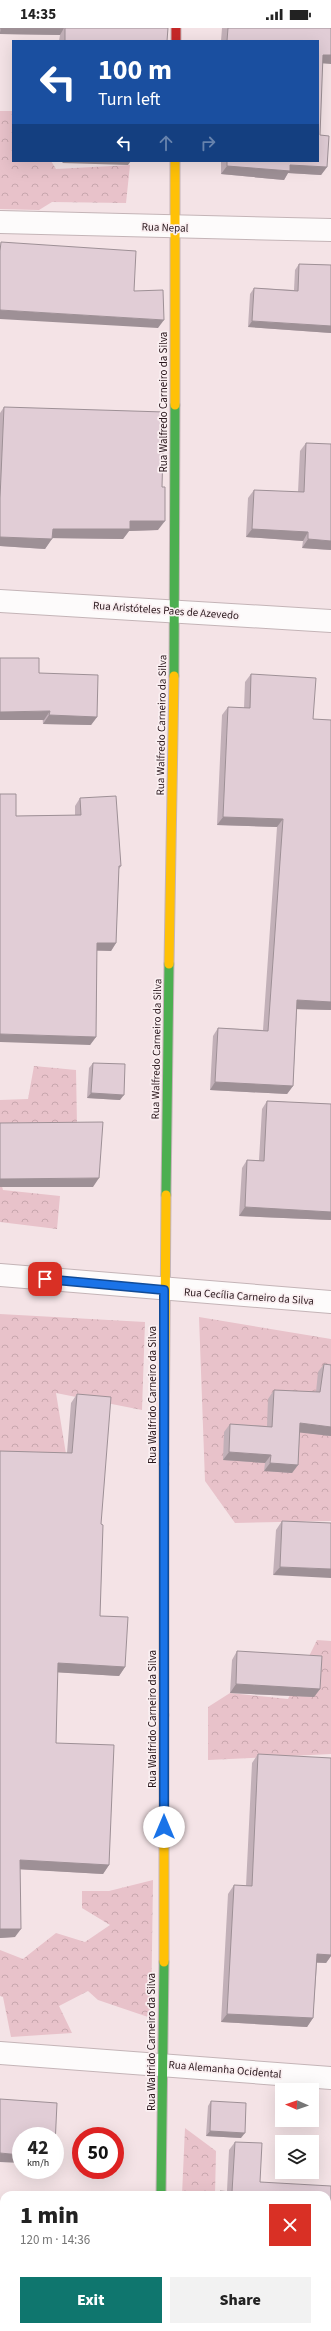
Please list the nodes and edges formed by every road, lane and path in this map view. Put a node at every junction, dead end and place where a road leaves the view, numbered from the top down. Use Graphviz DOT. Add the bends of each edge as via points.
graph roads {
  1 [pos="176,28"];
  2 [pos="176,40"];
  3 [pos="175,162"];
  4 [pos="0,222"];
  5 [pos="175,227"];
  6 [pos="331,230"];
  7 [pos="0,600"];
  8 [pos="175,610"];
  9 [pos="331,622"];
  10 [pos="0,1275"];
  11 [pos="164,1290"];
  12 [pos="331,1302"];
  13 [pos="0,2053"];
  14 [pos="164,2064"];
  15 [pos="331,2078"];
  16 [pos="161,2191"];
  1 -- 2 [label="main road"];
  3 -- 5 [label="main road, Rua Walfredo Carneiro da Silva"];
  4 -- 5 [label="street, Rua Nepal"];
  5 -- 6 [label="street, Rua Nepal"];
  5 -- 8 [label="main road, Rua Walfredo Carneiro da Silva"];
  7 -- 8 [label="street, Rua Aristóteles Paes de Azevedo"];
  8 -- 9 [label="street, Rua Aristóteles Paes de Azevedo"];
  8 -- 11 [label="main road, Rua Walfredo Carneiro da Silva"];
  10 -- 11 [label="street, Rua Cecília Carneiro da Silva"];
  11 -- 12 [label="street, Rua Cecília Carneiro da Silva"];
  11 -- 14 [label="main road, Rua Walfrido Carneiro da Silva"];
  13 -- 14 [label="street, Rua Alemanha Ocidental"];
  14 -- 15 [label="street, Rua Alemanha Ocidental"];
  14 -- 16 [label="main road, Rua Walfrido Carneiro da Silva"];
}
